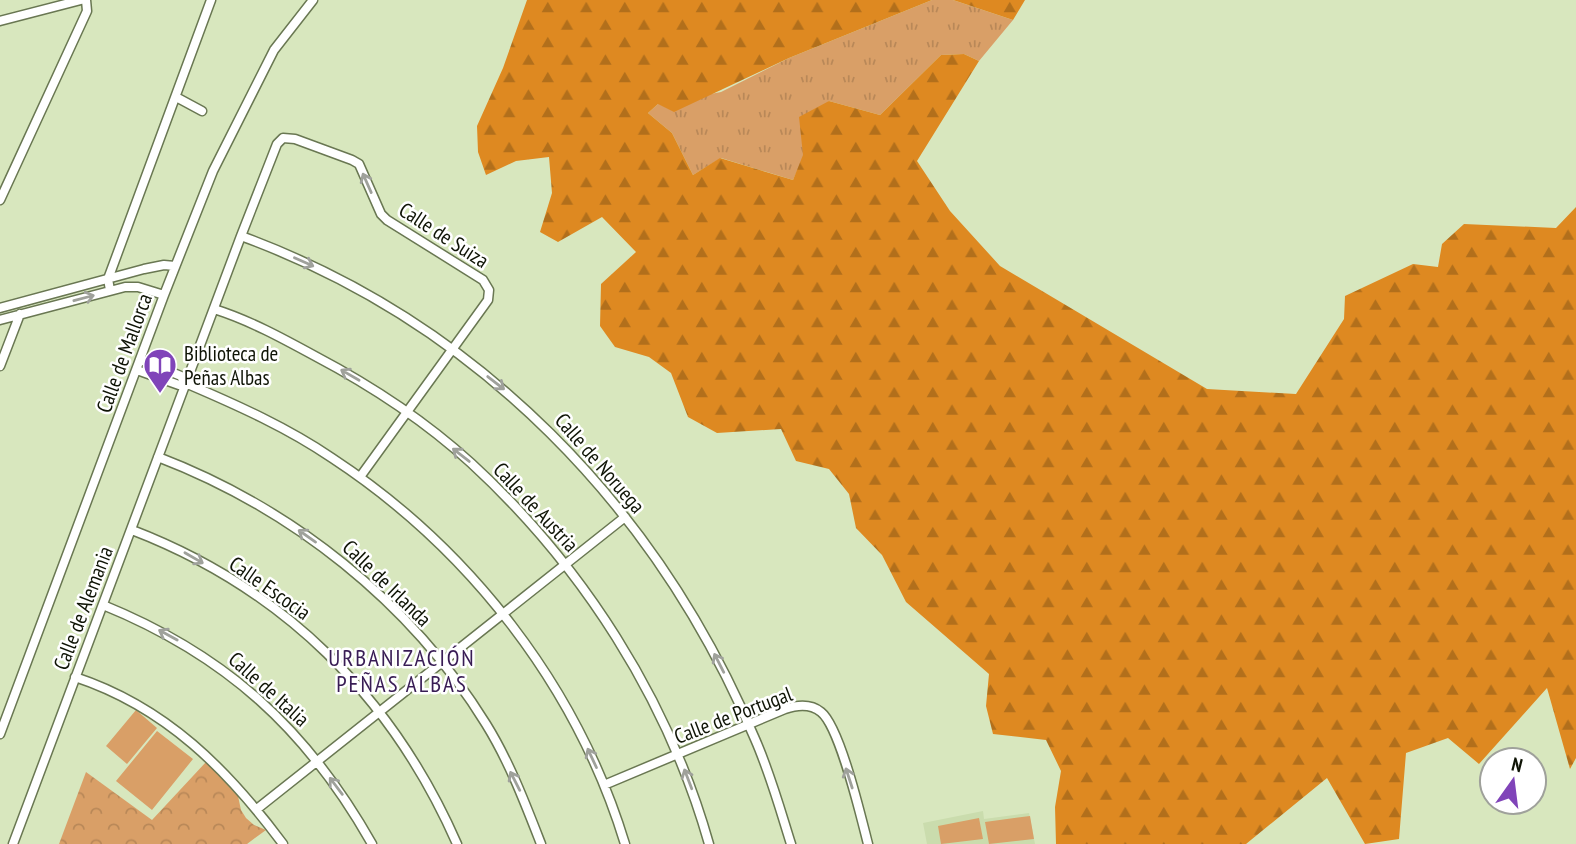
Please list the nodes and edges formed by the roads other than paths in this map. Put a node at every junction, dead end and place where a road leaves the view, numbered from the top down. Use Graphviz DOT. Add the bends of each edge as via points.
graph roads {
  1 [pos="84,0"];
  2 [pos="211,0"];
  3 [pos="313,0"];
  4 [pos="0,21"];
  5 [pos="176,97"];
  6 [pos="202,111"];
  7 [pos="0,200"];
  8 [pos="241,236"];
  9 [pos="175,266"];
  10 [pos="108,279"];
  11 [pos="110,290"];
  12 [pos="164,295"];
  13 [pos="30,300"];
  14 [pos="4,307"];
  15 [pos="214,309"];
  16 [pos="18,316"];
  17 [pos="0,320"];
  18 [pos="453,350"];
  19 [pos="141,360"];
  20 [pos="0,366"];
  21 [pos="137,370"];
  22 [pos="185,384"];
  23 [pos="407,413"];
  24 [pos="158,457"];
  25 [pos="360,477"];
  26 [pos="625,517"];
  27 [pos="132,530"];
  28 [pos="565,564"];
  29 [pos="103,605"];
  30 [pos="503,614"];
  31 [pos="441,663"];
  32 [pos="75,677"];
  33 [pos="379,713"];
  34 [pos="748,724"];
  35 [pos="0,734"];
  36 [pos="678,755"];
  37 [pos="317,761"];
  38 [pos="604,785"];
  39 [pos="257,809"];
  40 [pos="13,844"];
  41 [pos="283,844"];
  42 [pos="372,844"];
  43 [pos="457,844"];
  44 [pos="541,844"];
  45 [pos="625,844"];
  46 [pos="709,844"];
  47 [pos="791,844"];
  48 [pos="868,844"];
  1 -- 4 [label="street"];
  1 -- 7 [label="street" via="86,11"];
  2 -- 5 [label="street"];
  3 -- 9 [label="street, Calle de Mallorca" via="257,80"];
  5 -- 6 [label="street"];
  5 -- 10 [label="street"];
  8 -- 15 [label="street, Calle de Suiza"];
  8 -- 18 [label="street, Calle de Noruega, one-way" via="325,271"];
  18 -- 8 [label="street, Calle de Suiza, one-way" via="488,300 487,285 387,220 359,164 352,160 283,138 276,144"];
  9 -- 10 [label="street"];
  9 -- 12 [label="street, Calle de Mallorca"];
  10 -- 11 [label="street"];
  10 -- 13 [label="street"];
  11 -- 12 [label="street" via="132,286"];
  16 -- 11 [label="street, one-way"];
  12 -- 19 [label="street, Calle de Mallorca"];
  13 -- 14 [label="street"];
  13 -- 16 [label="street"];
  14 -- 16 [label="street"];
  15 -- 22 [label="street, Calle de Suiza"];
  23 -- 15 [label="street, Calle de Austria, one-way" via="355,377"];
  16 -- 17 [label="street"];
  16 -- 20 [label="street"];
  18 -- 23 [label="street, Calle de Suiza"];
  18 -- 26 [label="street, Calle de Noruega, one-way" via="543,424"];
  19 -- 21 [label="street, Calle de Mallorca"];
  19 -- 22 [label="street" via="181,376"];
  21 -- 22 [label="street"];
  21 -- 35 [label="street, Calle de Mallorca"];
  22 -- 24 [label="street, Calle de Alemania"];
  22 -- 25 [label="street" via="265,418"];
  23 -- 25 [label="street, Calle de Suiza"];
  28 -- 23 [label="street, Calle de Austria, one-way" via="471,463"];
  24 -- 27 [label="street, Calle de Alemania"];
  31 -- 24 [label="street, Calle de Irlanda, one-way" via="393,608 335,556 272,511 211,478"];
  25 -- 30 [label="street" via="433,538"];
  26 -- 28 [label="street"];
  34 -- 26 [label="street, Calle de Noruega, one-way" via="676,588"];
  27 -- 29 [label="street, Calle de Alemania"];
  27 -- 33 [label="street, Calle Escocia, one-way" via="179,550 277,609 326,652"];
  28 -- 30 [label="street"];
  28 -- 36 [label="street, Calle de Austria" via="615,634"];
  29 -- 32 [label="street, Calle de Alemania"];
  37 -- 29 [label="street, Calle de Italia, one-way" via="258,698 203,655"];
  30 -- 31 [label="street"];
  38 -- 30 [label="street, one-way" via="559,695"];
  31 -- 33 [label="street"];
  44 -- 31 [label="street, Calle de Irlanda, one-way" via="486,724"];
  32 -- 39 [label="street" via="149,711 212,759"];
  32 -- 40 [label="street, Calle de Alemania"];
  33 -- 37 [label="street"];
  33 -- 43 [label="street, Calle Escocia" via="419,769"];
  34 -- 36 [label="street, Calle de Portugal"];
  34 -- 47 [label="street, Calle de Noruega"];
  48 -- 34 [label="street, Calle de Portugal, one-way" via="831,725 822,712 809,706 793,707"];
  36 -- 38 [label="street, Calle de Portugal"];
  46 -- 36 [label="street, Calle de Austria, one-way"];
  37 -- 39 [label="street"];
  42 -- 37 [label="street, Calle de Italia, one-way"];
  38 -- 45 [label="street"];
  39 -- 41 [label="street"];
}
